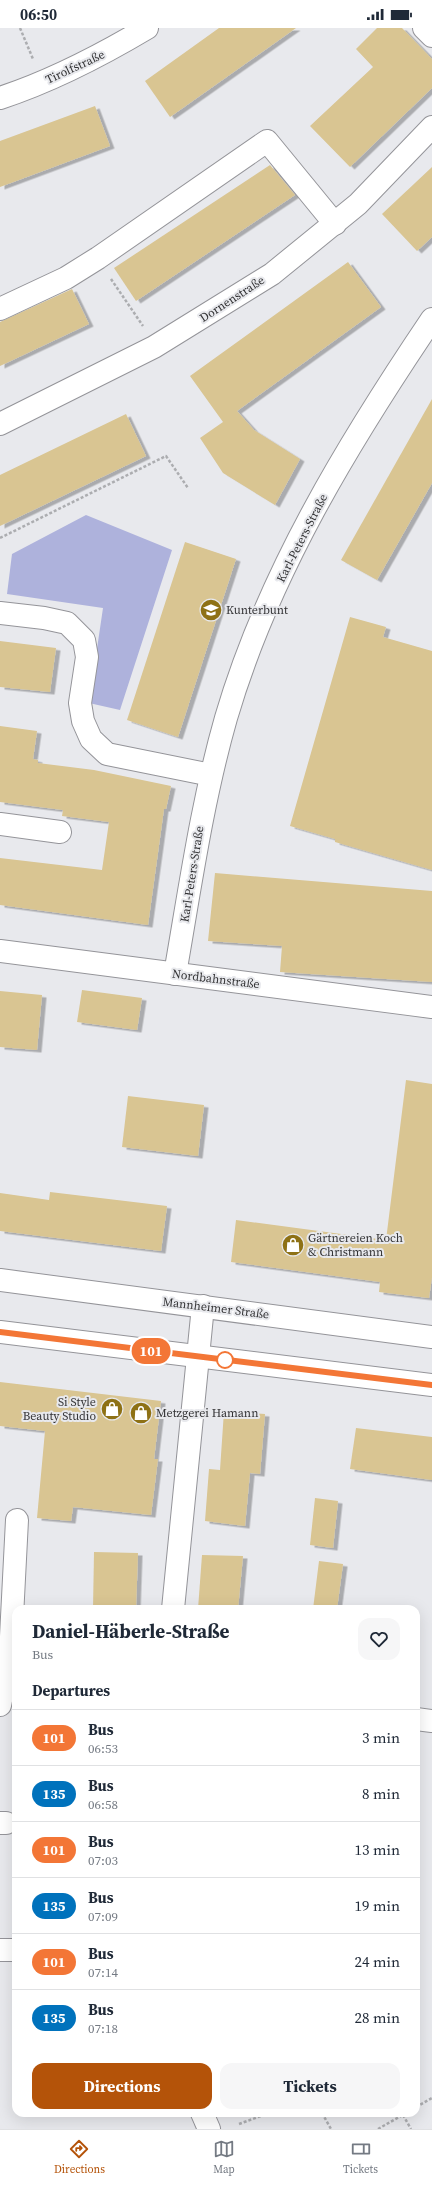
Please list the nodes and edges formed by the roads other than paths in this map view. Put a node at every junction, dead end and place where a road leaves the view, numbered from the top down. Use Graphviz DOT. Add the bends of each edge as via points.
graph roads {
  1 [pos="147,28"];
  2 [pos="424,28"];
  3 [pos="432,36"];
  4 [pos="0,98"];
  5 [pos="432,127"];
  6 [pos="335,224"];
  7 [pos="0,309"];
  8 [pos="432,319"];
  9 [pos="0,424"];
  10 [pos="0,613"];
  11 [pos="211,775"];
  12 [pos="0,824"];
  13 [pos="60,832"];
  14 [pos="0,951"];
  15 [pos="175,974"];
  16 [pos="432,1007"];
  17 [pos="0,1280"];
  18 [pos="203,1306"];
  19 [pos="0,1332"];
  20 [pos="432,1337"];
  21 [pos="198,1356"];
  22 [pos="432,1385"];
  23 [pos="17,1520"];
  24 [pos="15,1605"];
  25 [pos="173,1605"];
  26 [pos="12,1661"];
  27 [pos="0,1705"];
  28 [pos="420,1720"];
  29 [pos="432,1721"];
  30 [pos="0,1950"];
  31 [pos="12,1950"];
  32 [pos="204,2117"];
  33 [pos="209,2129"];
  1 -- 4 [label="street, Tirolfstraße" via="104,54"];
  2 -- 3 [label="street"];
  5 -- 6 [label="street, Dornenstraße" via="358,204"];
  6 -- 7 [label="street" via="267,140 98,258 66,278"];
  6 -- 9 [label="street, Dornenstraße" via="272,274 160,344"];
  8 -- 11 [label="street, Karl-Peters-Straße" via="386,387 320,500 284,570 249,650 226,717"];
  10 -- 11 [label="street" via="67,623 84,640 87,657 80,704 83,721 91,739 107,754"];
  11 -- 15 [label="street, Karl-Peters-Straße" via="202,813"];
  12 -- 13 [label="street"];
  14 -- 15 [label="street, Nordbahnstraße"];
  15 -- 16 [label="street, Nordbahnstraße"];
  17 -- 18 [label="street, Mannheimer Straße"];
  18 -- 20 [label="street, Mannheimer Straße"];
  18 -- 21 [label="street"];
  19 -- 21 [label="street"];
  21 -- 22 [label="street"];
  21 -- 25 [label="street"];
  23 -- 24 [label="street"];
  26 -- 27 [label="street"];
  28 -- 29 [label="street"];
  30 -- 31 [label="street"];
  32 -- 33 [label="street"];
}
